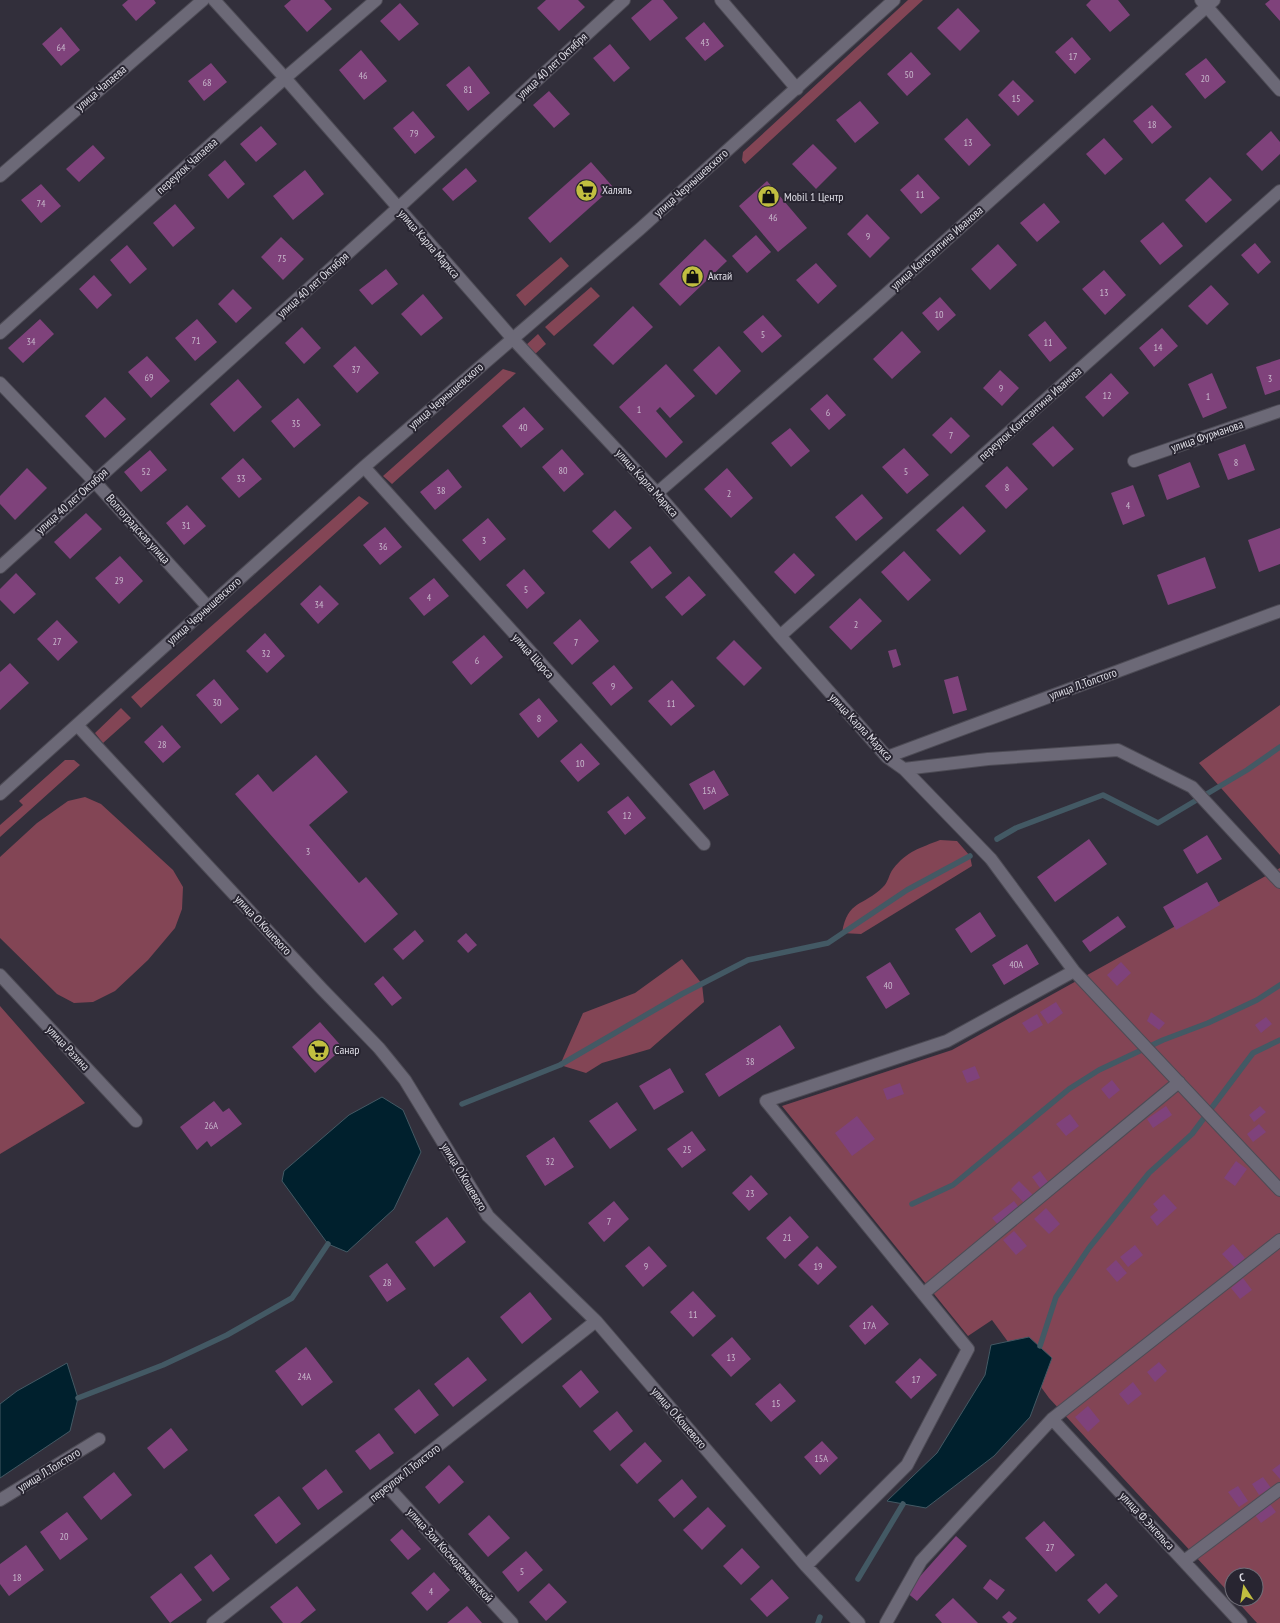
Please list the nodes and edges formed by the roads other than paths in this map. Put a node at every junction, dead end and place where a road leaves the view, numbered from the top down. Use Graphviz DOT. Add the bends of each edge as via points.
graph roads {
  1 [pos="203,0"];
  2 [pos="214,0"];
  3 [pos="376,0"];
  4 [pos="624,0"];
  5 [pos="721,0"];
  6 [pos="894,0"];
  7 [pos="1208,2"];
  8 [pos="285,78"];
  9 [pos="797,89"];
  10 [pos="1280,90"];
  11 [pos="0,176"];
  12 [pos="1280,191"];
  13 [pos="398,208"];
  14 [pos="0,333"];
  15 [pos="513,339"];
  16 [pos="0,383"];
  17 [pos="1280,410"];
  18 [pos="1134,461"];
  19 [pos="364,467"];
  20 [pos="94,481"];
  21 [pos="657,493"];
  22 [pos="0,567"];
  23 [pos="208,607"];
  24 [pos="1280,610"];
  25 [pos="780,636"];
  26 [pos="77,725"];
  27 [pos="887,757"];
  28 [pos="904,769"];
  29 [pos="0,794"];
  30 [pos="704,844"];
  31 [pos="1280,882"];
  32 [pos="1074,971"];
  33 [pos="0,975"];
  34 [pos="1178,1082"];
  35 [pos="136,1121"];
  36 [pos="1280,1190"];
  37 [pos="1280,1240"];
  38 [pos="922,1294"];
  39 [pos="596,1321"];
  40 [pos="1052,1420"];
  41 [pos="99,1439"];
  42 [pos="388,1487"];
  43 [pos="1280,1489"];
  44 [pos="0,1500"];
  45 [pos="1184,1561"];
  46 [pos="806,1566"];
  47 [pos="213,1623"];
  48 [pos="512,1623"];
  49 [pos="859,1623"];
  50 [pos="886,1623"];
  51 [pos="1241,1623"];
  1 -- 11 [label="street, улица Чапаева"];
  2 -- 8 [label="street, улица Карла Маркса"];
  3 -- 8 [label="street, переулок Чапаева"];
  4 -- 13 [label="street, улица 40 лет Октября"];
  5 -- 9 [label="street"];
  6 -- 9 [label="street, улица Чернышевского"];
  7 -- 10 [label="street"];
  7 -- 21 [label="street, улица Константина Иванова" via="866,312"];
  8 -- 13 [label="street, улица Карла Маркса"];
  8 -- 14 [label="street, переулок Чапаева"];
  9 -- 15 [label="street, улица Чернышевского"];
  12 -- 25 [label="street, переулок Константина Иванова"];
  13 -- 15 [label="street, улица Карла Маркса"];
  13 -- 20 [label="street, улица 40 лет Октября"];
  15 -- 19 [label="street, улица Чернышевского"];
  15 -- 21 [label="street, улица Карла Маркса"];
  16 -- 20 [label="street, Волгоградская улица"];
  17 -- 18 [label="street, улица Фурманова"];
  19 -- 23 [label="street, улица Чернышевского"];
  19 -- 30 [label="street, улица Щорса"];
  20 -- 22 [label="street, улица 40 лет Октября"];
  20 -- 23 [label="street, Волгоградская улица"];
  21 -- 25 [label="street, улица Карла Маркса"];
  23 -- 26 [label="street, улица Чернышевского"];
  24 -- 27 [label="street, улица Л.Толстого"];
  25 -- 27 [label="street, улица Карла Маркса"];
  26 -- 29 [label="street, улица Чернышевского"];
  26 -- 39 [label="street, улица О.Кошевого" via="379,1048 405,1080 488,1216"];
  27 -- 28 [label="street, улица Карла Маркса"];
  28 -- 31 [label="street" via="988,759 1118,750 1192,786"];
  28 -- 32 [label="street, улица Карла Маркса" via="990,859"];
  32 -- 34 [label="street, улица Карла Маркса"];
  32 -- 38 [label="street" via="947,1041 766,1101"];
  33 -- 35 [label="street, улица Разина"];
  34 -- 36 [label="street, улица Карла Маркса"];
  34 -- 38 [label="street"];
  37 -- 40 [label="street"];
  38 -- 46 [label="street" via="968,1349 907,1465"];
  39 -- 42 [label="street, переулок Л.Толстого"];
  39 -- 46 [label="street, улица О.Кошевого"];
  40 -- 45 [label="street, улица Ф.Энгельса"];
  40 -- 50 [label="street" via="921,1561"];
  41 -- 44 [label="street, улица Л.Толстого"];
  42 -- 47 [label="street, переулок Л.Толстого"];
  42 -- 48 [label="street, улица Зои Космодемьянской"];
  43 -- 45 [label="street"];
  45 -- 51 [label="street, улица Ф.Энгельса"];
  46 -- 49 [label="street, улица О.Кошевого"];
}
